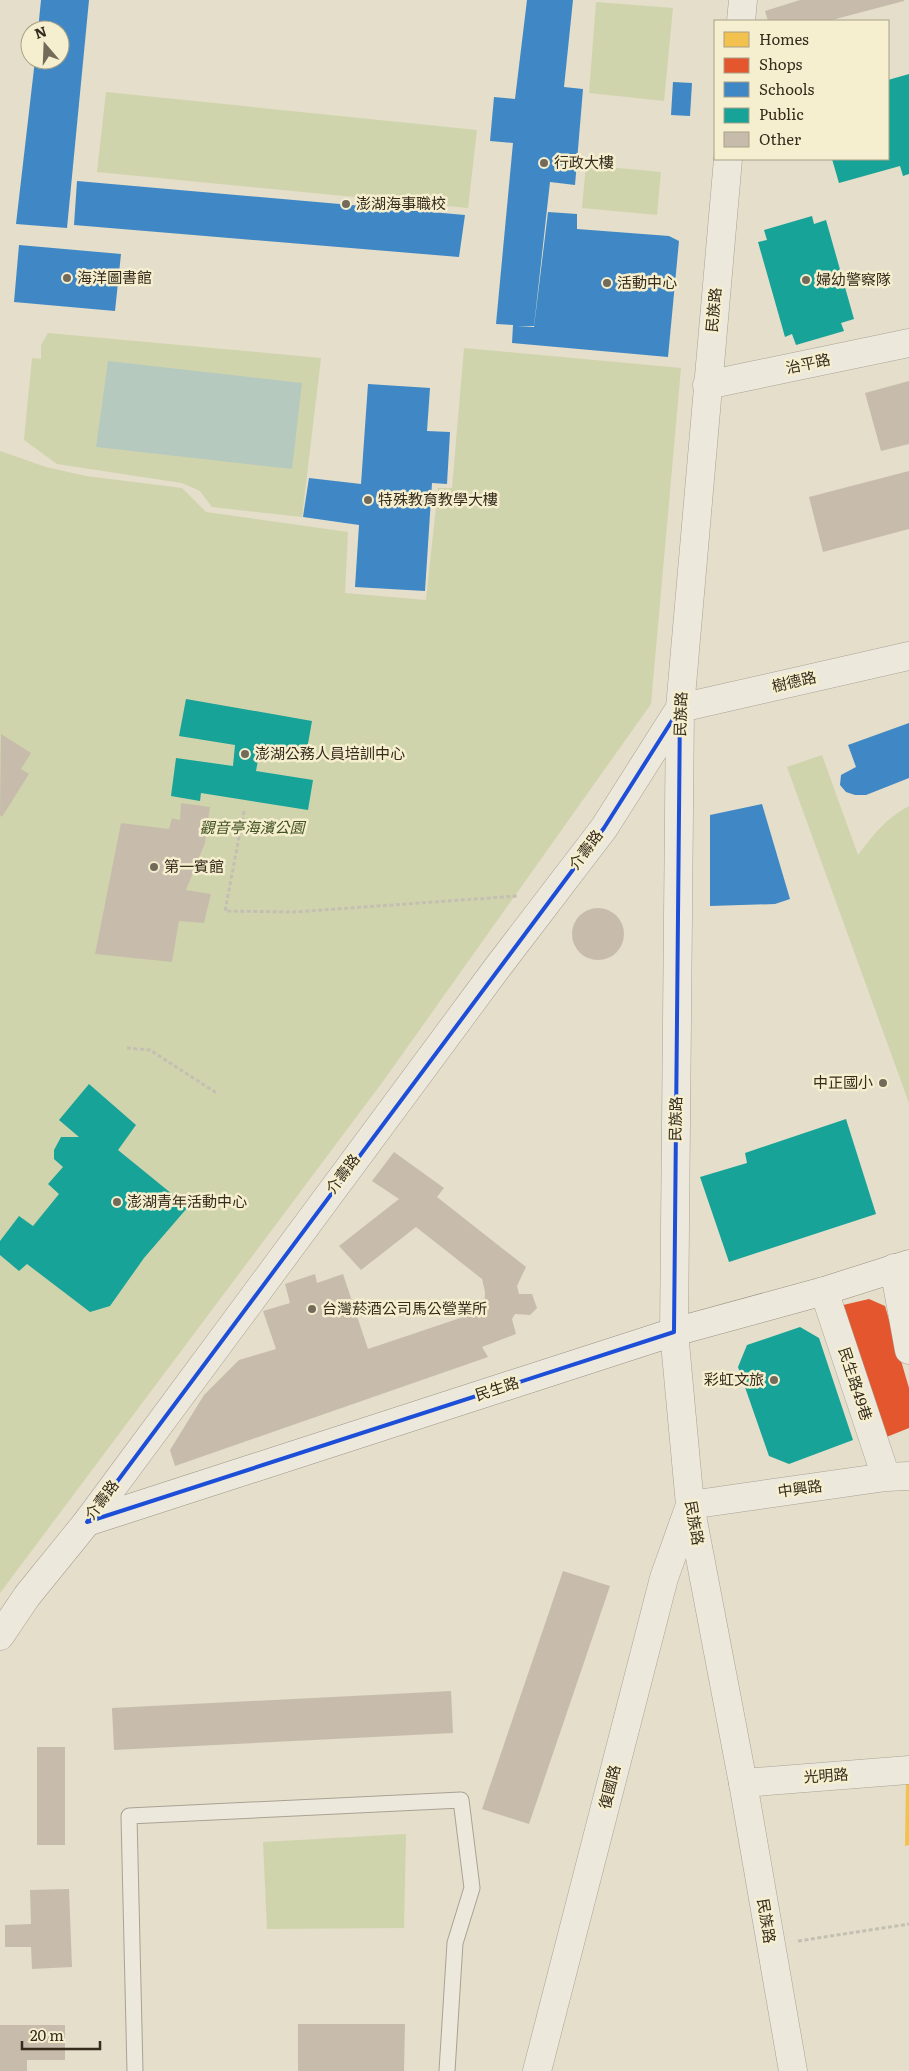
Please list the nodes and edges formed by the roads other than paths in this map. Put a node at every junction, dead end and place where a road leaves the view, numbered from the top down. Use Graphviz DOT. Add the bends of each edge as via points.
graph roads {
  1 [pos="743,0"];
  2 [pos="741,20"];
  3 [pos="728,160"];
  4 [pos="909,343"];
  5 [pos="707,385"];
  6 [pos="909,656"];
  7 [pos="680,708"];
  8 [pos="901,1266"];
  9 [pos="824,1290"];
  10 [pos="674,1332"];
  11 [pos="909,1350"];
  12 [pos="898,1476"];
  13 [pos="690,1505"];
  14 [pos="86,1522"];
  15 [pos="0,1636"];
  16 [pos="909,1770"];
  17 [pos="743,1783"];
  18 [pos="135,2071"];
  19 [pos="447,2071"];
  20 [pos="537,2071"];
  21 [pos="793,2071"];
  1 -- 2 [label="street"];
  3 -- 5 [label="street, 民族路"];
  4 -- 5 [label="street, 治平路"];
  5 -- 7 [label="street, 民族路"];
  6 -- 7 [label="street, 樹德路"];
  7 -- 10 [label="street, 民族路"];
  7 -- 14 [label="street, 介壽路" via="604,828"];
  8 -- 9 [label="street, 民生路"];
  8 -- 11 [label="street"];
  9 -- 10 [label="street, 民生路"];
  9 -- 12 [label="street, 民生路49巷"];
  10 -- 13 [label="street, 民族路"];
  10 -- 14 [label="street, 民生路"];
  12 -- 13 [label="street, 中興路"];
  13 -- 17 [label="street, 民族路"];
  13 -- 20 [label="street, 復國路" via="664,1578"];
  14 -- 15 [label="street, 介壽路" via="27,1596"];
  16 -- 17 [label="street, 光明路"];
  17 -- 21 [label="street, 民族路"];
  18 -- 19 [label="lane" via="129,1816 461,1800 472,1888 455,1943"];
}
